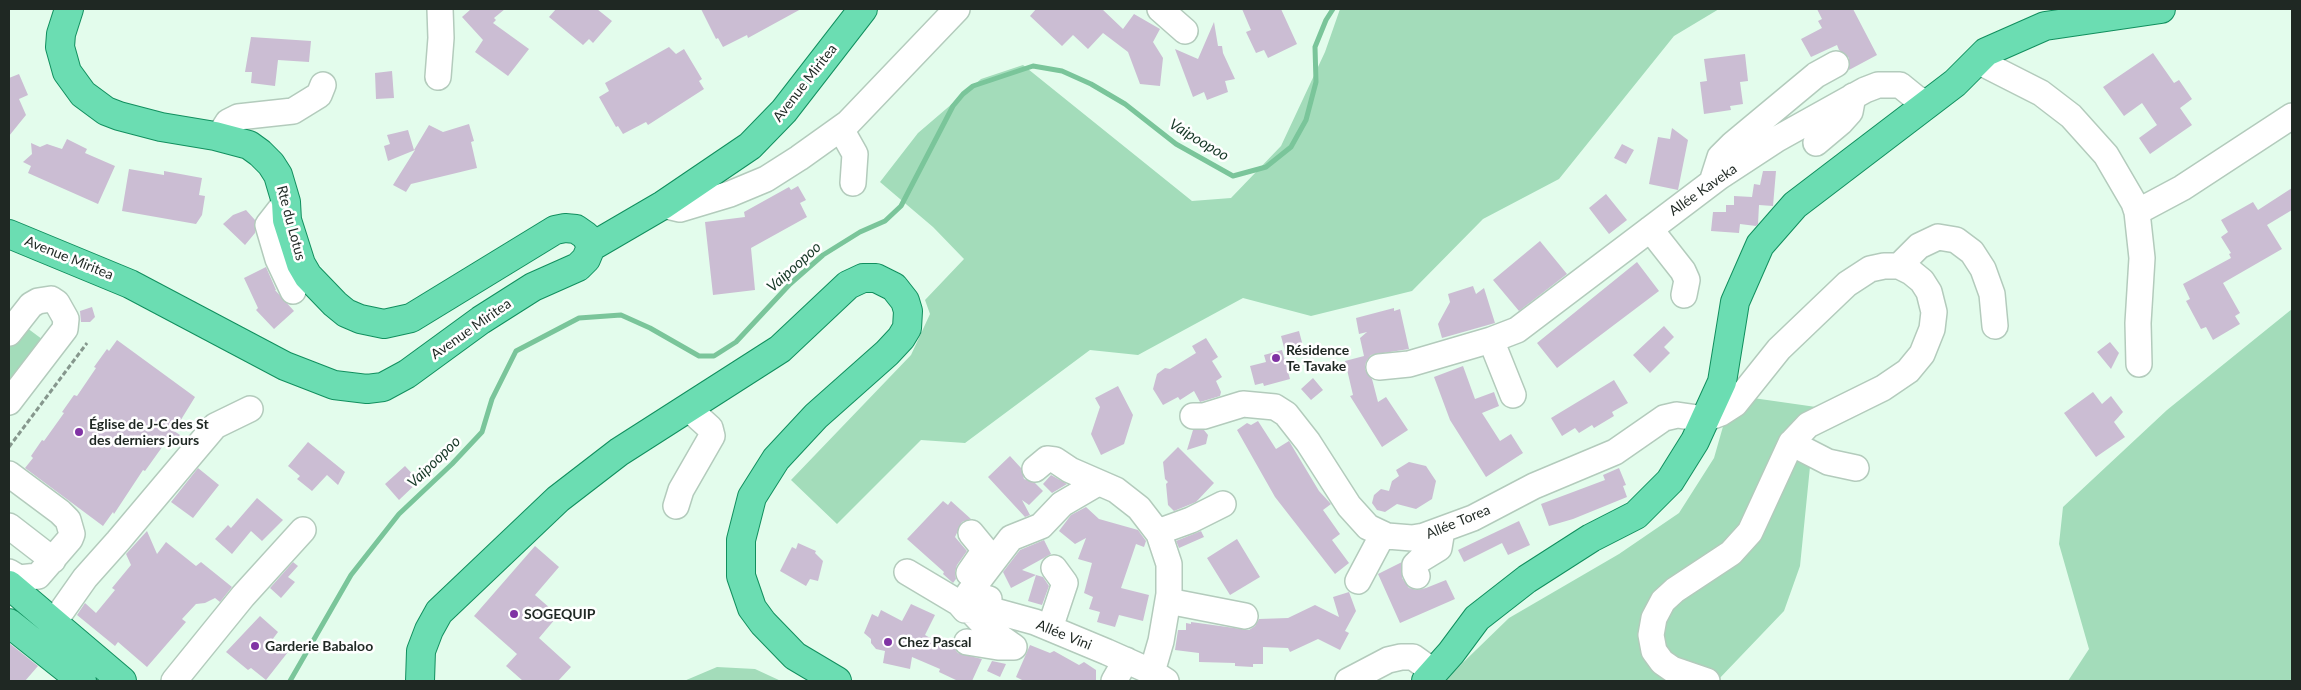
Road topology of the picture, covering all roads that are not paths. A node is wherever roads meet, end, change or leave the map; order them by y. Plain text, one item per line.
1 (69, 9) edge
2 (440, 9) edge
3 (863, 9) edge
4 (957, 9) edge
5 (1160, 9) edge
6 (2161, 9) edge
7 (1185, 32) dead end
8 (1978, 61) junction
9 (1836, 64) dead end
10 (438, 77) dead end
11 (324, 85) dead end
12 (1853, 96) junction
13 (1928, 104) junction
14 (2292, 116) edge
15 (841, 129) junction
16 (222, 138) junction
17 (1816, 143) dead end
18 (1712, 182) junction
19 (853, 183) dead end
20 (286, 202) junction
21 (663, 205) junction
22 (2137, 212) junction
23 (1650, 228) junction
24 (9, 234) edge
25 (591, 247) junction
26 (1900, 266) junction
27 (293, 292) dead end
28 (1684, 295) dead end
29 (1995, 326) dead end
30 (9, 333) edge
31 (1491, 340) junction
32 (2138, 364) dead end
33 (1379, 367) dead end
34 (1513, 395) dead end
35 (9, 402) edge
36 (688, 408) junction
37 (250, 409) dead end
38 (1193, 416) dead end
39 (1705, 419) junction
40 (1791, 443) junction
41 (1856, 468) dead end
42 (1035, 469) dead end
43 (9, 474) edge
44 (1098, 483) junction
45 (1223, 504) dead end
46 (676, 506) dead end
47 (9, 526) edge
48 (303, 530) dead end
49 (1442, 530) junction
50 (1158, 532) junction
51 (971, 533) dead end
52 (1384, 534) junction
53 (60, 552) junction
54 (1054, 568) dead end
55 (9, 572) edge
56 (906, 572) dead end
57 (1418, 576) dead end
58 (1358, 581) dead end
59 (9, 585) edge
60 (1168, 601) junction
61 (972, 604) junction
62 (251, 608) dead end
63 (1244, 616) dead end
64 (54, 622) junction
65 (9, 623) edge
66 (1050, 628) junction
67 (967, 642) dead end
68 (1120, 671) edge
69 (1159, 677) edge
70 (1430, 677) edge
71 (82, 681) edge
72 (122, 681) edge
73 (174, 681) edge
74 (188, 681) edge
75 (420, 681) edge
76 (837, 681) edge
77 (1348, 681) edge
78 (1707, 681) edge

1 - 16 main road, Rte du Lotus
2 - 10 street
3 - 21 main road, Avenue Miritea
4 - 15 street
5 - 7 street
6 - 8 main road
8 - 13 main road
8 - 22 street
9 - 18 street
11 - 16 street
12 - 13 street, Allée Kaveka
12 - 17 street
12 - 18 street, Allée Kaveka
13 - 39 main road
14 - 22 street
15 - 19 street
15 - 21 street
16 - 20 main road, Rte du Lotus
18 - 23 street, Allée Kaveka
20 - 25 main road, Rte du Lotus
20 - 27 street
21 - 25 main road, Avenue Miritea
22 - 32 street
23 - 28 street
23 - 31 street, Allée Kaveka
24 - 25 main road, Avenue Miritea
26 - 29 street
26 - 39 street
26 - 40 street
30 - 35 street
31 - 33 street, Allée Kaveka
31 - 34 street
36 - 46 street
36 - 75 main road
36 - 76 main road
37 - 64 street
38 - 52 street, Allée Torea
39 - 49 street, Allée Torea
39 - 70 main road
40 - 41 street
40 - 78 street
42 - 44 street
43 - 53 street
44 - 50 street
44 - 61 street
45 - 50 street
47 - 53 street
48 - 73 street
49 - 52 street, Allée Torea
49 - 57 street
50 - 60 street
51 - 61 street
52 - 58 street
53 - 55 street
54 - 66 street
56 - 61 street
59 - 64 main road
60 - 63 street
60 - 69 street
61 - 66 street, Allée Vini
61 - 67 street
62 - 74 street
64 - 72 main road
65 - 71 main road
66 - 68 street, Allée Vini
68 - 69 street, Allée Vini
70 - 77 street

